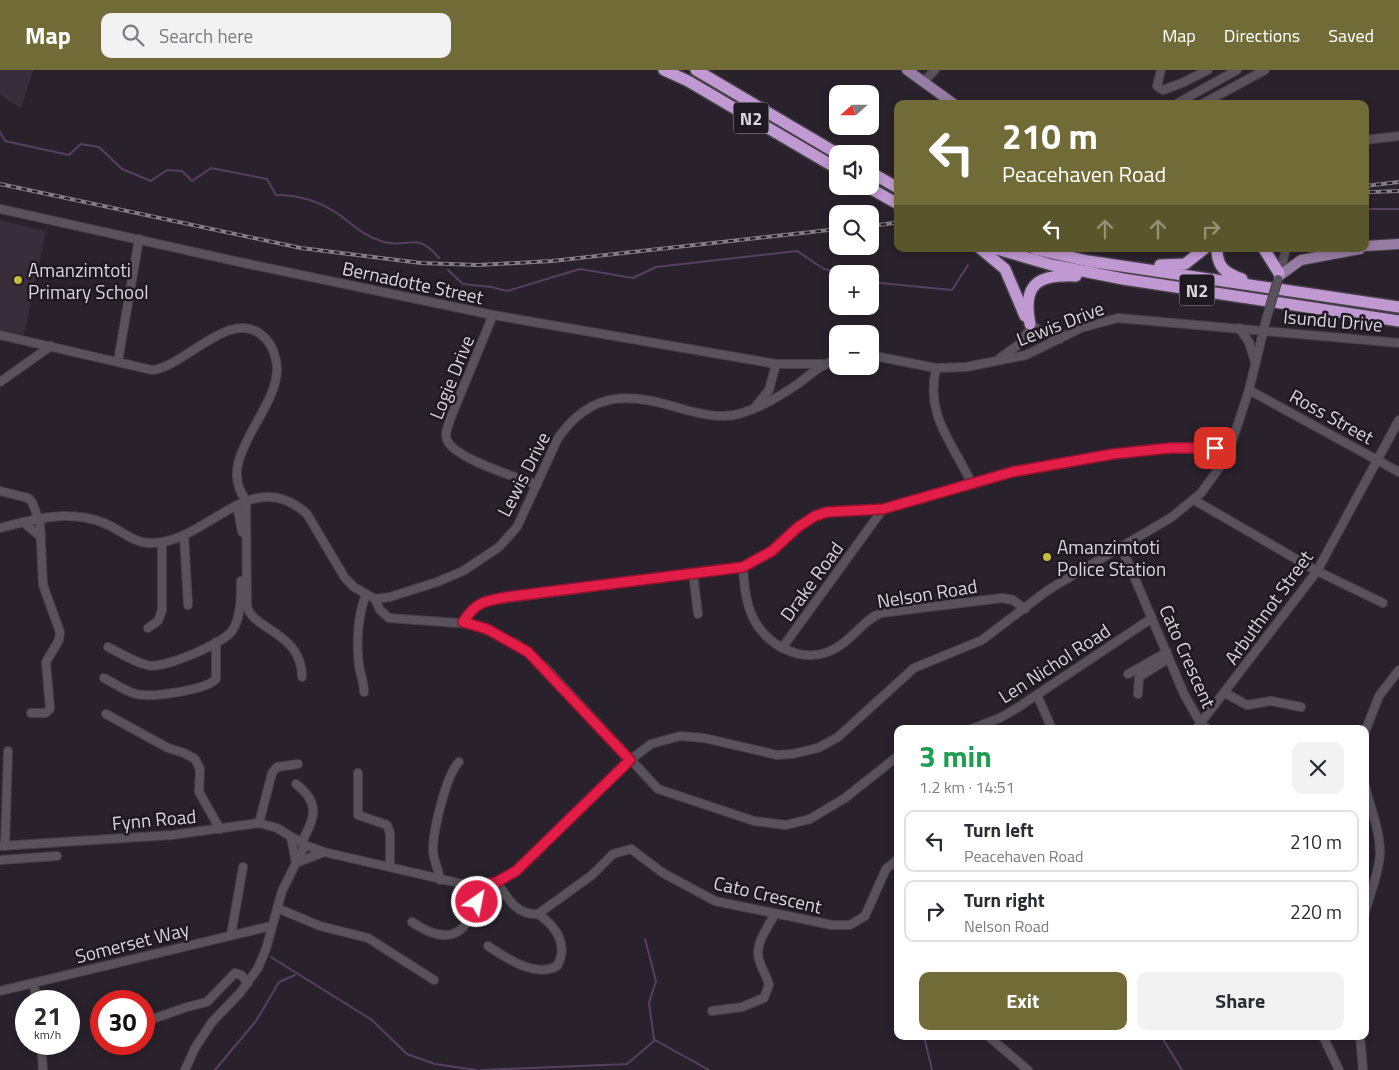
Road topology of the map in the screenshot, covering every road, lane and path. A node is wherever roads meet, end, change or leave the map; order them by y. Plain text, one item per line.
1 (664, 70) edge
2 (696, 70) edge
3 (907, 70) edge
4 (935, 70) edge
5 (1161, 70) edge
6 (1208, 70) edge
7 (1237, 70) edge
8 (1265, 70) edge
9 (923, 82) junction
10 (948, 100) edge
11 (1183, 100) edge
12 (1209, 100) edge
13 (1399, 136) edge
14 (1369, 140) edge
15 (829, 149) edge
16 (829, 164) edge
17 (879, 177) edge
18 (894, 186) edge
19 (879, 193) edge
20 (894, 202) edge
21 (0, 209) edge
22 (139, 239) junction
23 (1399, 244) edge
24 (1369, 247) edge
25 (985, 252) edge
26 (1007, 252) edge
27 (1046, 252) edge
28 (1201, 252) edge
29 (1218, 252) edge
30 (1266, 252) edge
31 (1285, 252) edge
32 (1344, 252) edge
33 (1058, 255) junction
34 (1279, 276) junction
35 (1123, 279) junction
36 (1261, 286) junction
37 (1399, 307) edge
38 (493, 316) junction
39 (1399, 321) edge
40 (1031, 325) junction
41 (1239, 328) junction
42 (1264, 330) junction
43 (0, 335) edge
44 (1060, 339) junction
45 (1399, 343) edge
46 (51, 346) junction
47 (879, 357) edge
48 (118, 362) junction
49 (829, 362) edge
50 (776, 364) junction
51 (822, 364) junction
52 (984, 364) junction
53 (1255, 364) junction
54 (936, 368) junction
55 (0, 382) edge
56 (1249, 390) junction
57 (755, 407) junction
58 (1399, 420) edge
59 (1230, 448) junction
60 (1376, 459) junction
61 (1399, 472) edge
62 (971, 482) junction
63 (537, 486) junction
64 (0, 490) edge
65 (246, 500) junction
66 (1194, 500) junction
67 (237, 505) junction
68 (883, 509) junction
69 (38, 518) junction
70 (23, 522) junction
71 (0, 528) edge
72 (184, 535) junction
73 (41, 537) junction
74 (162, 543) junction
75 (1121, 546) junction
76 (743, 567) junction
77 (1317, 571) junction
78 (693, 573) junction
79 (366, 594) junction
80 (375, 598) junction
81 (1383, 603) dead end
82 (188, 605) dead end
83 (1025, 609) junction
84 (698, 614) dead end
85 (1152, 618) junction
86 (463, 622) junction
87 (148, 628) dead end
88 (216, 642) junction
89 (108, 647) dead end
90 (782, 648) junction
91 (1168, 655) junction
92 (1399, 670) edge
93 (1128, 674) dead end
94 (302, 677) dead end
95 (104, 678) dead end
96 (364, 692) dead end
97 (1037, 694) junction
98 (1138, 694) dead end
99 (1225, 694) junction
100 (1300, 707) dead end
101 (31, 714) dead end
102 (106, 714) dead end
103 (982, 725) edge
104 (1050, 725) edge
105 (1199, 725) edge
106 (1200, 725) edge
107 (1368, 725) edge
108 (8, 751) dead end
109 (894, 759) edge
110 (630, 760) junction
111 (459, 762) dead end
112 (298, 764) dead end
113 (358, 773) dead end
114 (296, 784) dead end
115 (1369, 800) edge
116 (259, 823) junction
117 (220, 829) junction
118 (291, 837) junction
119 (303, 844) junction
120 (2, 846) edge
121 (324, 852) junction
122 (57, 856) dead end
123 (0, 860) edge
124 (894, 862) edge
125 (296, 863) junction
126 (243, 867) dead end
127 (390, 867) junction
128 (440, 880) junction
129 (497, 882) junction
130 (482, 885) junction
131 (1369, 900) edge
132 (278, 908) junction
133 (538, 914) junction
134 (775, 914) junction
135 (412, 922) dead end
136 (271, 926) junction
137 (231, 935) junction
138 (488, 946) dead end
139 (434, 980) dead end
140 (34, 983) junction
141 (248, 983) junction
142 (35, 990) edge
143 (0, 991) edge
144 (712, 1011) dead end
145 (155, 1018) edge
146 (993, 1040) edge
147 (1325, 1040) edge
148 (1360, 1040) edge
149 (42, 1055) edge
150 (43, 1070) edge
151 (185, 1070) edge
152 (1028, 1070) edge
153 (1339, 1070) edge
154 (1363, 1070) edge

1 - 16 highway, N2
2 - 15 highway, N2
3 - 9 main road
4 - 9 street
5 - 6 street
7 - 11 street
8 - 12 street
9 - 10 main road
13 - 14 street
17 - 18 highway
19 - 20 highway
21 - 22 street, Bernadotte Street
22 - 38 street, Bernadotte Street
22 - 48 street
23 - 24 main road
25 - 40 highway
26 - 35 highway, N2
27 - 33 highway, N2
28 - 33 highway
29 - 36 highway
30 - 34 highway
31 - 34 street
32 - 34 main road
33 - 36 highway, N2
34 - 42 street, bridge
35 - 39 highway, N2
35 - 40 highway
36 - 37 highway, N2
38 - 50 street, Bernadotte Street
38 - 63 street, Logie Drive
40 - 44 street
40 - 52 street
41 - 42 street, Lewis Drive
41 - 44 street, Lewis Drive
41 - 53 street
42 - 45 street, Isundu Drive
42 - 53 street
43 - 46 street
44 - 52 street, Lewis Drive
46 - 48 street
46 - 55 street
47 - 54 street, Lewis Drive
48 - 65 street
49 - 51 street, Lewis Drive
50 - 51 street, Bernadotte Street
50 - 57 street
51 - 57 street, Lewis Drive
52 - 54 street, Lewis Drive
53 - 56 street
54 - 62 street
56 - 59 street
56 - 60 street, Ross Street
57 - 63 street, Lewis Drive
58 - 60 street, Arbuthnot Street
59 - 62 street
59 - 66 street
60 - 61 street, Ross Street
60 - 77 street, Arbuthnot Street
62 - 68 street
63 - 80 street, Lewis Drive
64 - 69 street
65 - 67 street
65 - 79 street
65 - 94 street
66 - 75 street
66 - 77 street
67 - 72 street
67 - 88 street
68 - 76 street
68 - 90 street, Drake Road
69 - 70 street
69 - 73 street
69 - 74 street
70 - 71 street
70 - 73 street
72 - 74 street
72 - 82 street
73 - 101 street
74 - 87 street
75 - 83 street
75 - 85 street, Cato Crescent
76 - 78 street
76 - 90 street, Nelson Road
77 - 81 street
77 - 99 street, Arbuthnot Street
78 - 84 street
78 - 86 street
79 - 80 street
79 - 96 street
80 - 86 street
83 - 90 street, Nelson Road
83 - 110 street
85 - 91 street, Cato Crescent
85 - 97 street, Len Nichol Road
86 - 110 street
88 - 89 street
88 - 95 street
91 - 93 street
91 - 98 street
91 - 105 street, Cato Crescent
92 - 107 street
97 - 103 street, Len Nichol Road
97 - 104 street
99 - 100 street
99 - 106 street, Arbuthnot Street
102 - 117 street
108 - 120 street
109 - 110 street
110 - 129 street
111 - 128 street
112 - 116 street
113 - 127 street
114 - 119 street
115 - 131 street
116 - 117 street, Fynn Road
116 - 118 street, Fynn Road
117 - 120 street, Fynn Road
118 - 119 street, Fynn Road
118 - 125 street
119 - 121 street, Fynn Road
119 - 125 street
121 - 125 street
121 - 127 street, Fynn Road
122 - 123 street
124 - 134 street, Cato Crescent
125 - 132 street
126 - 137 street
127 - 128 street, Fynn Road
128 - 130 street, Fynn Road
129 - 130 street, Fynn Road
129 - 133 street
130 - 135 street
132 - 136 street
132 - 139 street
133 - 134 street, Cato Crescent
133 - 138 street
134 - 144 street
136 - 137 street, Somerset Way
136 - 141 street
137 - 140 street, Somerset Way
140 - 142 street
140 - 143 street, Somerset Way
141 - 145 street
141 - 151 street
146 - 152 street
147 - 153 street
148 - 154 street
149 - 150 street

